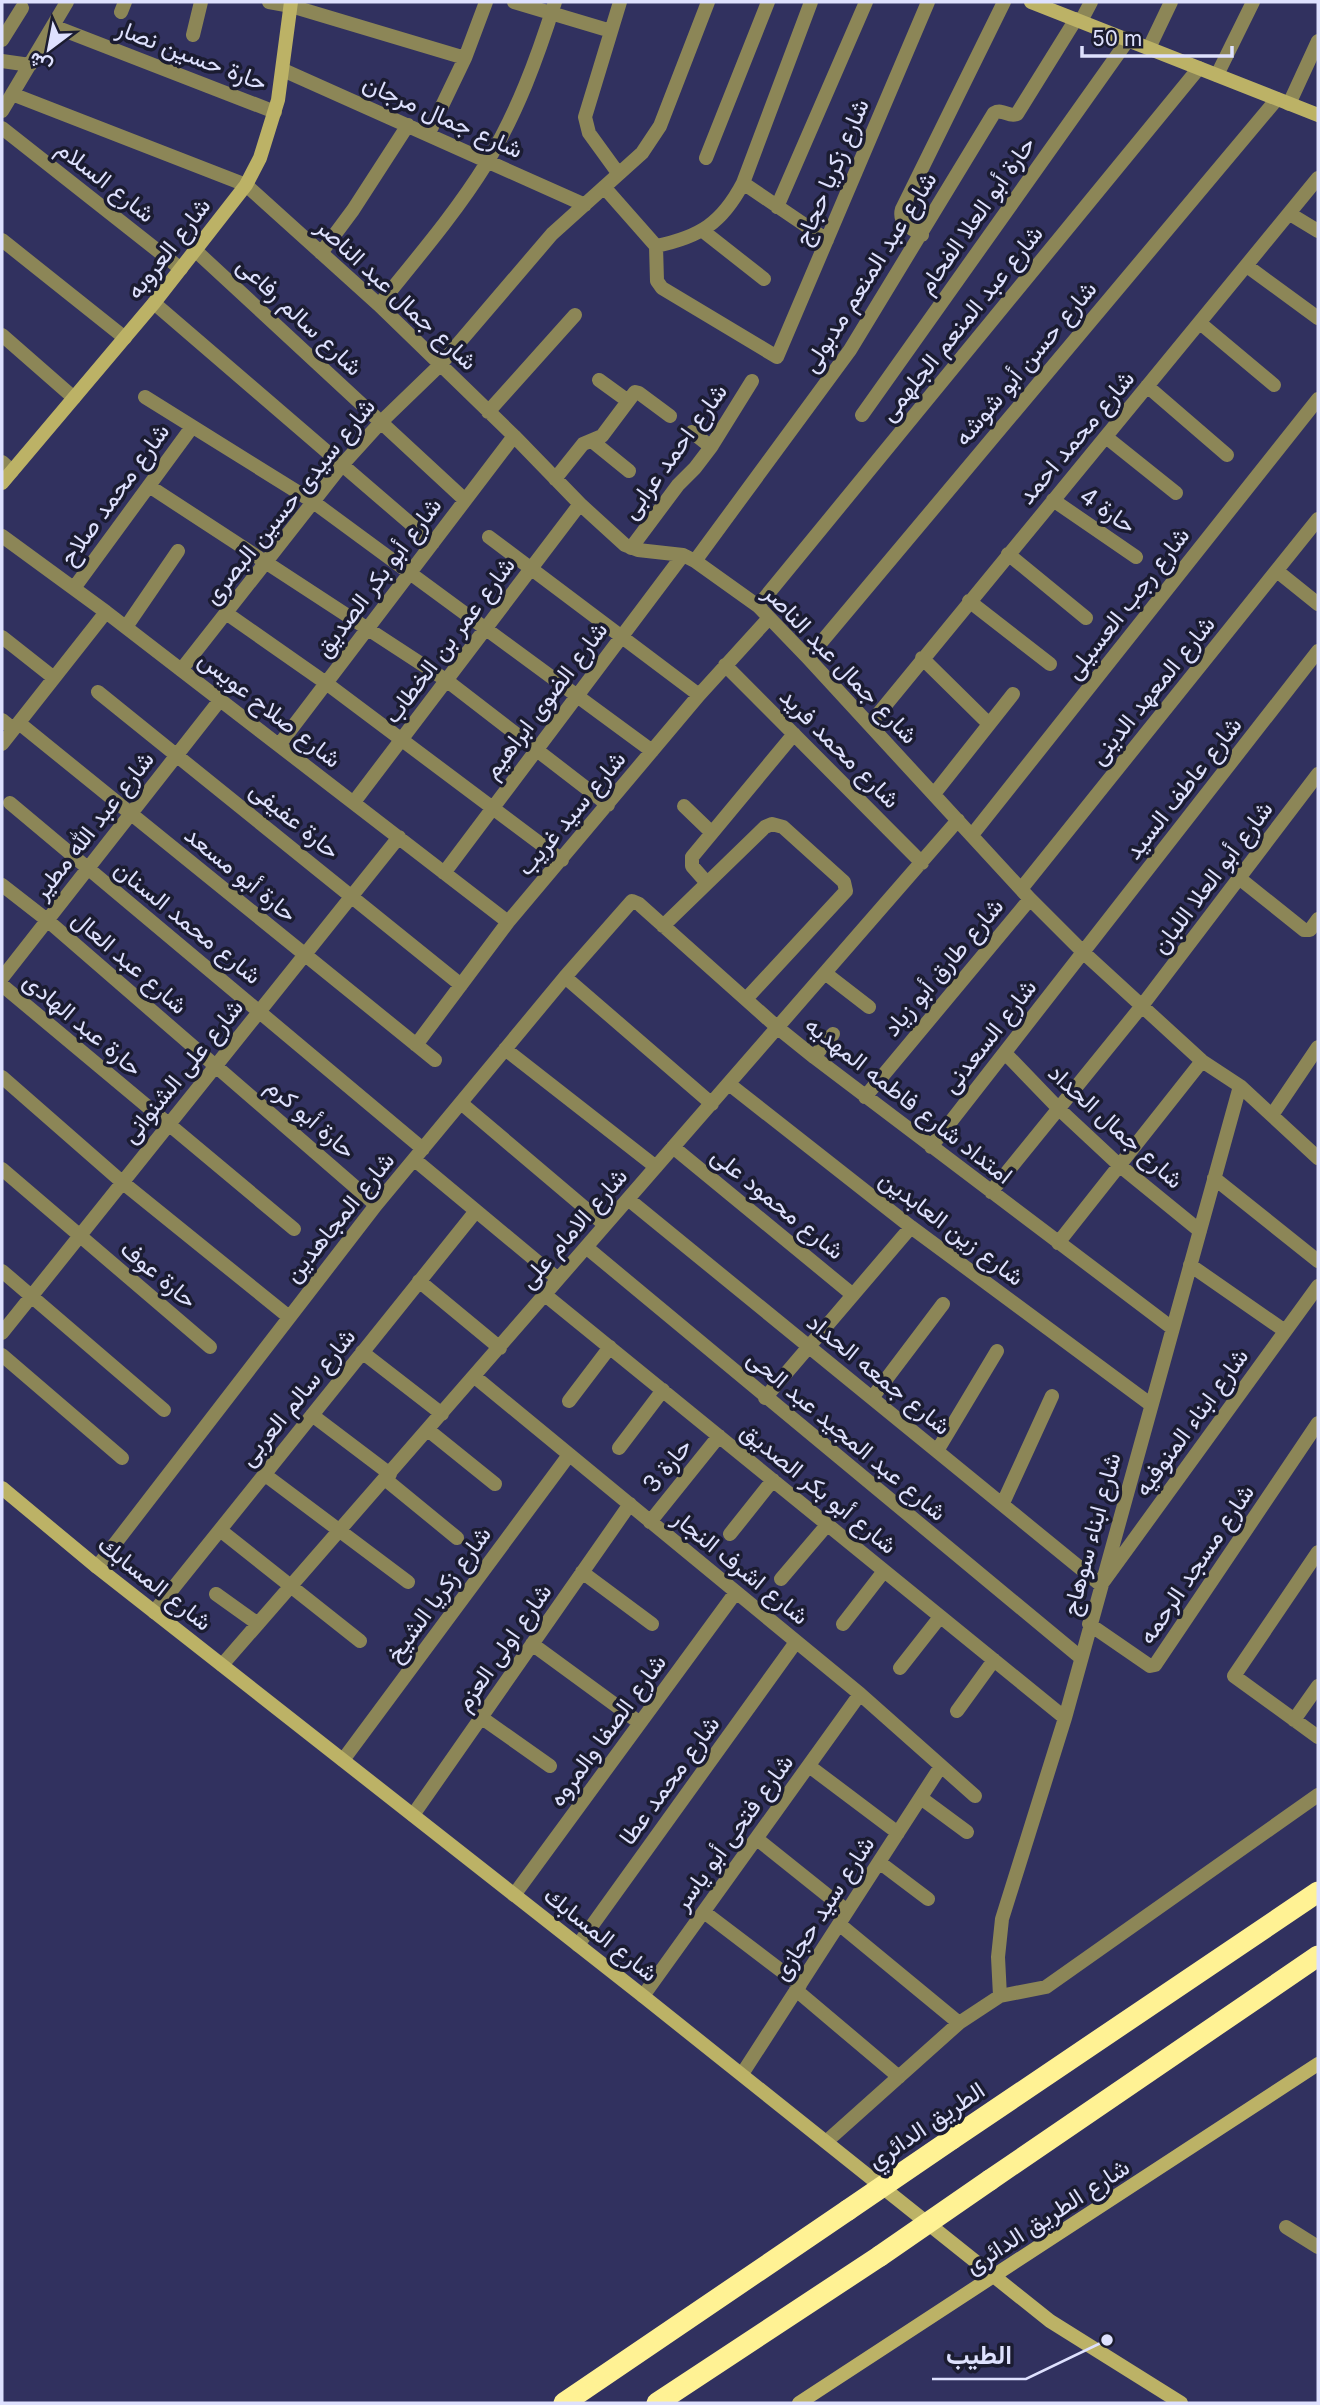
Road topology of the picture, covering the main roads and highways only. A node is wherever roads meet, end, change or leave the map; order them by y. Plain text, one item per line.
1 (1318, 1892) edge
2 (1318, 1956) edge
3 (564, 2403) edge
4 (657, 2403) edge

1 - 3 highway, الطريق الدائري, bridge
2 - 4 highway, bridge

